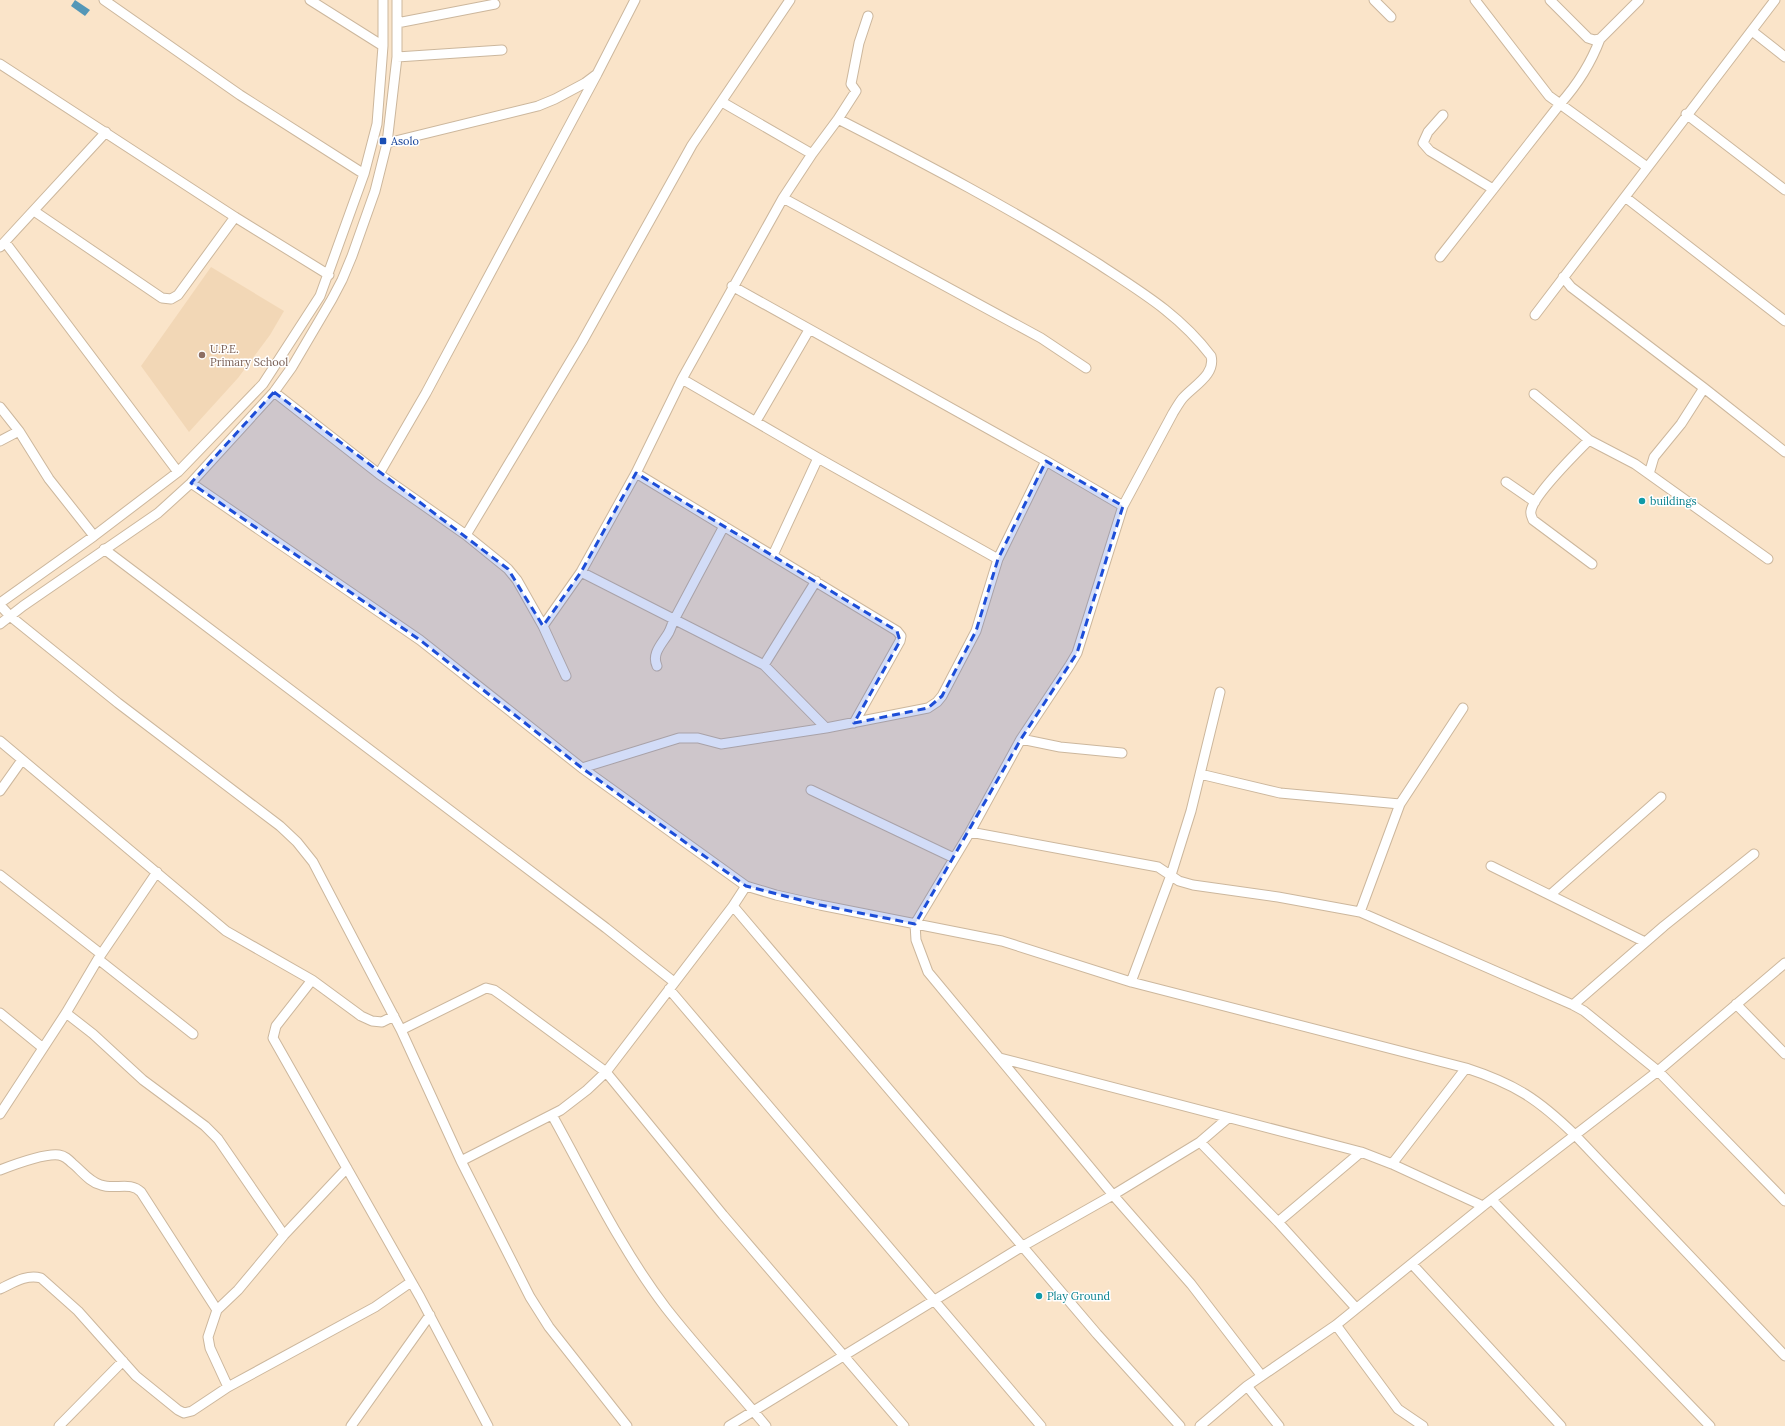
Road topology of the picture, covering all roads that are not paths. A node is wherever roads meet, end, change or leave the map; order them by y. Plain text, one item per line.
1 (104, 0) edge
2 (310, 0) edge
3 (383, 0) edge
4 (397, 0) edge
5 (635, 0) edge
6 (790, 0) edge
7 (1374, 0) edge
8 (1475, 0) edge
9 (1550, 0) edge
10 (1639, 0) edge
11 (1775, 0) edge
12 (495, 4) dead end
13 (868, 16) dead end
14 (1391, 18) dead end
15 (397, 22) junction
16 (1752, 31) junction
17 (1600, 39) junction
18 (383, 46) junction
19 (502, 50) dead end
20 (397, 56) junction
21 (1785, 57) edge
22 (1, 67) edge
23 (597, 74) junction
24 (722, 102) junction
25 (1560, 104) junction
26 (1686, 114) junction
27 (1443, 115) dead end
28 (838, 119) junction
29 (106, 132) junction
30 (387, 144) junction
31 (812, 154) junction
32 (1647, 167) junction
33 (364, 174) junction
34 (1493, 189) junction
35 (1785, 190) edge
36 (1625, 197) junction
37 (783, 198) junction
38 (34, 211) junction
39 (235, 217) junction
40 (2, 244) edge
41 (1440, 257) dead end
42 (329, 275) junction
43 (1563, 277) junction
44 (732, 286) junction
45 (1535, 315) dead end
46 (1785, 321) edge
47 (809, 330) junction
48 (1086, 368) dead end
49 (682, 378) junction
50 (1704, 388) junction
51 (274, 392) junction
52 (1534, 394) dead end
53 (0, 407) edge
54 (756, 421) junction
55 (19, 431) junction
56 (1589, 440) junction
57 (0, 441) edge
58 (1785, 452) edge
59 (1654, 457) junction
60 (818, 458) junction
61 (1046, 461) junction
62 (1635, 464) junction
63 (178, 472) junction
64 (636, 473) junction
65 (379, 474) junction
66 (1649, 474) junction
67 (1506, 482) dead end
68 (191, 483) junction
69 (1534, 502) junction
70 (1123, 506) junction
71 (724, 526) junction
72 (466, 535) junction
73 (94, 536) junction
74 (104, 549) junction
75 (773, 555) junction
76 (998, 559) junction
77 (1768, 559) dead end
78 (1592, 564) dead end
79 (581, 572) junction
80 (816, 581) junction
81 (0, 604) edge
82 (10, 616) junction
83 (674, 620) junction
84 (0, 624) edge
85 (543, 626) junction
86 (764, 665) junction
87 (657, 666) dead end
88 (566, 676) dead end
89 (1220, 692) dead end
90 (1463, 708) dead end
91 (854, 723) junction
92 (826, 728) junction
93 (1021, 740) junction
94 (0, 741) edge
95 (1122, 753) dead end
96 (22, 760) junction
97 (582, 768) junction
98 (1200, 774) junction
99 (811, 790) dead end
100 (0, 791) edge
101 (1661, 797) dead end
102 (1400, 804) junction
103 (970, 832) junction
104 (1754, 854) dead end
105 (954, 858) junction
106 (1491, 866) dead end
107 (157, 872) junction
108 (0, 875) edge
109 (1171, 875) junction
110 (746, 886) junction
111 (1550, 895) junction
112 (733, 906) junction
113 (1360, 912) junction
114 (914, 924) junction
115 (1645, 942) junction
116 (99, 956) junction
117 (1785, 963) edge
118 (312, 980) junction
119 (1131, 982) junction
120 (671, 986) junction
121 (1736, 1004) junction
122 (1573, 1005) junction
123 (0, 1013) edge
124 (66, 1013) junction
125 (394, 1016) junction
126 (402, 1030) junction
127 (193, 1034) dead end
128 (43, 1048) junction
129 (1785, 1054) edge
130 (1000, 1058) junction
131 (1466, 1068) junction
132 (1658, 1071) junction
133 (606, 1072) junction
134 (0, 1114) edge
135 (552, 1115) junction
136 (1228, 1118) junction
137 (1575, 1135) junction
138 (1200, 1142) junction
139 (1361, 1152) junction
140 (461, 1161) junction
141 (1392, 1164) junction
142 (347, 1168) junction
143 (0, 1170) edge
144 (1113, 1195) junction
145 (1492, 1200) junction
146 (1785, 1201) edge
147 (1483, 1206) junction
148 (1278, 1222) junction
149 (284, 1236) junction
150 (1022, 1246) junction
151 (1412, 1264) junction
152 (411, 1282) junction
153 (0, 1289) edge
154 (934, 1300) junction
155 (1356, 1308) junction
156 (217, 1310) junction
157 (430, 1315) junction
158 (1336, 1325) junction
159 (843, 1355) junction
160 (1785, 1356) edge
161 (123, 1361) junction
162 (1261, 1376) junction
163 (1246, 1386) junction
164 (228, 1387) junction
165 (754, 1411) junction
166 (485, 1425) edge
167 (59, 1426) edge
168 (351, 1426) edge
169 (627, 1426) edge
170 (729, 1426) edge
171 (766, 1426) edge
172 (904, 1426) edge
173 (1041, 1426) edge
174 (1180, 1426) edge
175 (1200, 1426) edge
176 (1279, 1426) edge
177 (1423, 1426) edge
178 (1561, 1426) edge
179 (1710, 1426) edge

1 - 33 street
2 - 18 street
3 - 18 street
4 - 15 street
5 - 23 street
6 - 24 street
7 - 14 street
8 - 25 street
9 - 17 street
10 - 17 street
11 - 16 street
12 - 15 street
13 - 28 street
15 - 20 street
16 - 21 street
16 - 26 street
17 - 25 street
18 - 33 street
19 - 20 street
20 - 30 street
22 - 29 street
23 - 30 street
23 - 65 street
24 - 31 street
24 - 72 street
25 - 32 street
25 - 34 street
26 - 32 street
26 - 35 street
27 - 34 street
28 - 31 street
28 - 70 street
29 - 38 street
29 - 39 street
30 - 51 street
31 - 37 street
32 - 36 street
33 - 42 street
34 - 41 street
36 - 43 street
36 - 46 street
37 - 44 street
37 - 48 street
38 - 39 street
38 - 40 street
39 - 42 street
40 - 63 street
42 - 63 street
43 - 45 street
43 - 50 street
44 - 47 street
44 - 49 street
47 - 54 street
47 - 61 street
49 - 54 street
49 - 64 street
50 - 58 street
50 - 59 street
51 - 65 street
51 - 68 street
52 - 56 street
53 - 55 street
54 - 60 street
55 - 57 street
55 - 73 street
56 - 62 street
56 - 69 street
59 - 62 street
59 - 66 street
60 - 75 street
60 - 76 street
61 - 70 street
61 - 76 street
62 - 66 street
63 - 73 street
64 - 71 street
64 - 79 street
65 - 72 street
66 - 77 street
67 - 69 street
68 - 74 street
68 - 97 street
69 - 78 street
70 - 93 street
71 - 75 street
71 - 83 street
72 - 85 street
73 - 81 street
74 - 82 street
74 - 120 street
75 - 80 street
76 - 91 street
79 - 83 street
79 - 85 street
80 - 86 street
80 - 91 street
81 - 82 street
82 - 84 street
82 - 125 street
83 - 86 street
83 - 87 street
85 - 88 street
86 - 92 street
89 - 98 street
90 - 102 street
91 - 92 street
92 - 97 street
93 - 95 street
93 - 103 street
94 - 96 street
96 - 100 street
96 - 107 street
97 - 110 street
98 - 102 street
98 - 109 street
99 - 105 street
101 - 111 street
102 - 113 street
103 - 105 street
103 - 109 street
104 - 115 street
105 - 114 street
106 - 111 street
107 - 116 street
107 - 118 street
108 - 116 street
109 - 113 street
109 - 119 street
110 - 112 street
110 - 114 street
111 - 115 street
112 - 120 street
112 - 150 street
113 - 122 street
114 - 119 street
114 - 130 street
115 - 122 street
116 - 124 street
116 - 127 street
117 - 121 street
118 - 125 street
118 - 142 street
119 - 131 street
120 - 133 street
120 - 154 street
121 - 129 street
121 - 132 street
122 - 132 street
123 - 128 street
124 - 128 street
124 - 149 street
125 - 126 street
126 - 133 street
126 - 140 street
128 - 134 street
130 - 136 street
130 - 144 street
131 - 137 street
131 - 141 street
132 - 137 street
132 - 146 street
133 - 135 street
133 - 159 street
135 - 140 street
135 - 165 street
136 - 138 street
136 - 139 street
137 - 145 street
137 - 160 street
138 - 144 street
138 - 148 street
139 - 141 street
139 - 148 street
140 - 169 street
141 - 147 street
142 - 149 street
142 - 152 street
143 - 156 street
144 - 150 street
144 - 162 street
145 - 147 street
145 - 179 street
147 - 151 street
148 - 155 street
149 - 156 street
150 - 154 street
150 - 174 street
151 - 155 street
151 - 178 street
152 - 157 street
152 - 164 street
153 - 161 street
154 - 159 street
154 - 173 street
155 - 158 street
156 - 164 street
157 - 166 street
157 - 168 street
158 - 162 street
158 - 177 street
159 - 165 street
159 - 172 street
161 - 164 street
161 - 167 street
162 - 163 street
163 - 175 street
163 - 176 street
165 - 170 street
165 - 171 street

